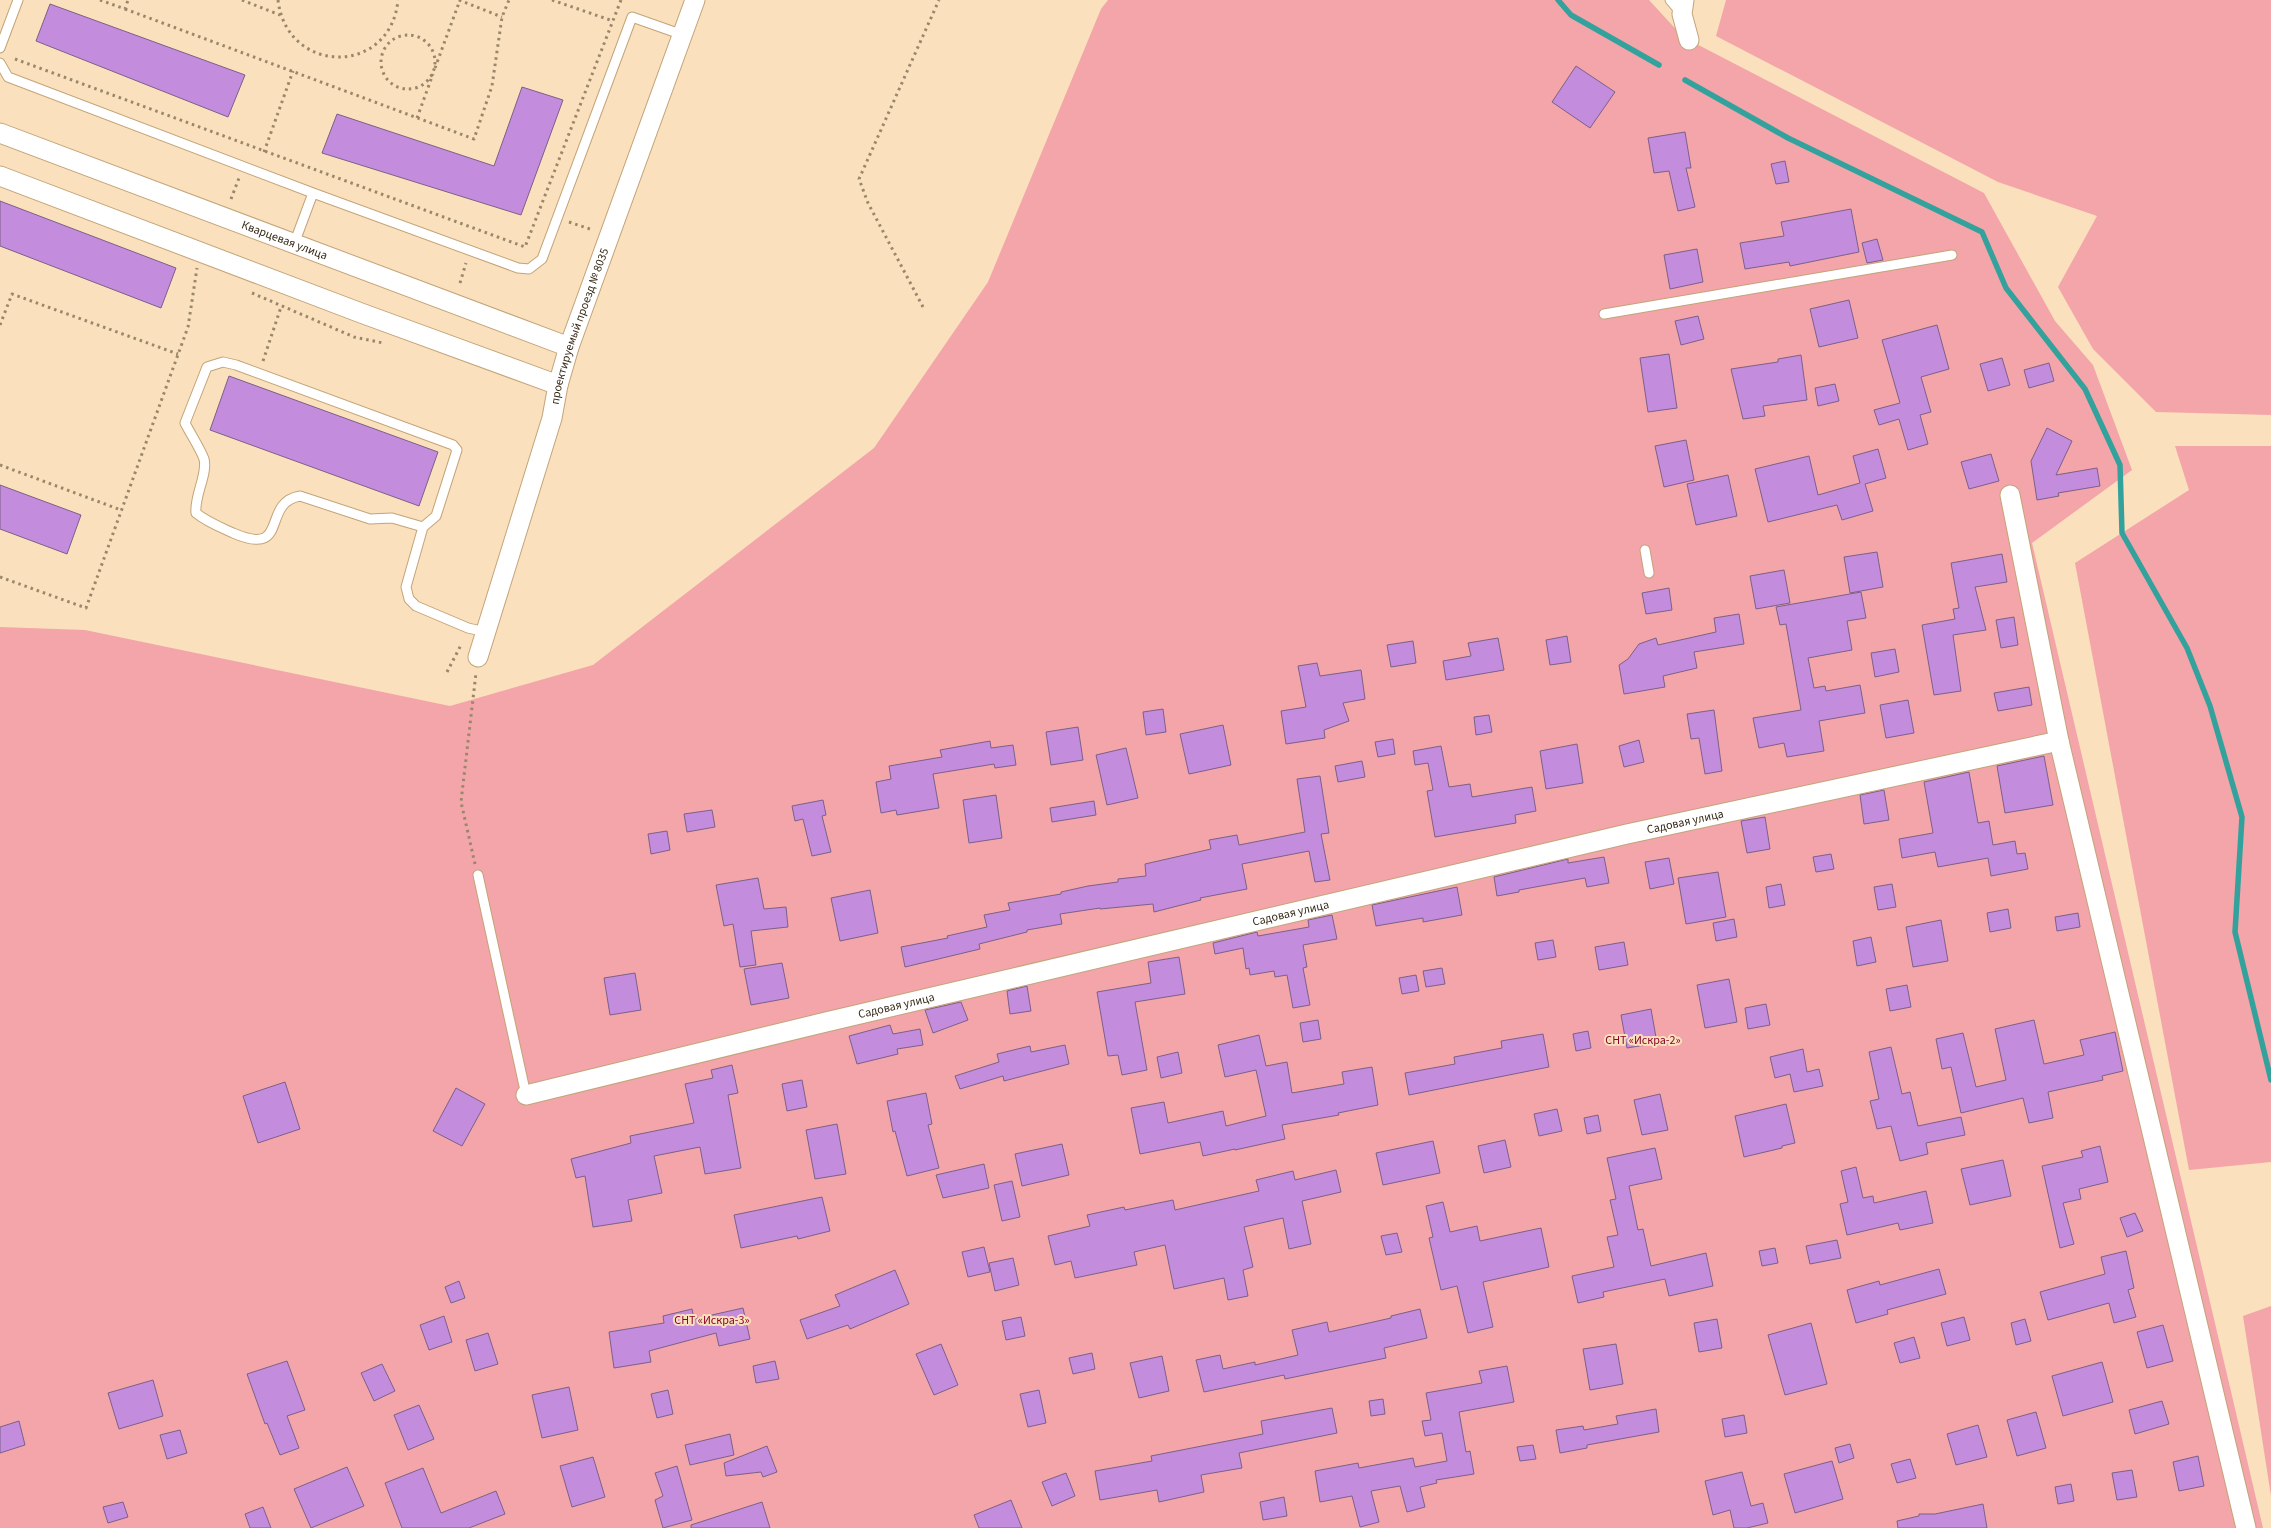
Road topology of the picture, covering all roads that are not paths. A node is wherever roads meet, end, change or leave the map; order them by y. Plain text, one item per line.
1 (18, 0) edge
2 (695, 0) edge
3 (1670, 0) edge
4 (1683, 7) edge
5 (683, 35) junction
6 (1689, 40) dead end
7 (0, 48) edge
8 (0, 63) edge
9 (0, 133) edge
10 (0, 176) edge
11 (313, 193) junction
12 (294, 244) junction
13 (1952, 255) dead end
14 (1604, 314) dead end
15 (569, 347) junction
16 (558, 384) junction
17 (2010, 495) dead end
18 (423, 527) junction
19 (1645, 550) dead end
20 (1649, 573) dead end
21 (477, 630) junction
22 (478, 657) road end
23 (2058, 741) junction
24 (478, 875) road end
25 (526, 1094) joint
26 (2246, 1528) edge

1 - 7 lane
2 - 5 street, проектируемый проезд № 8035
3 - 4 lane
4 - 6 street
5 - 11 lane
5 - 15 street, проектируемый проезд № 8035
8 - 11 lane
9 - 12 street, Кварцевая улица
10 - 16 street
11 - 12 lane
12 - 15 street, Кварцевая улица
13 - 14 lane
15 - 16 street, проектируемый проезд № 8035
16 - 21 street, проектируемый проезд № 8035
17 - 23 street
18 - 18 lane
18 - 21 lane
19 - 20 lane
21 - 22 street, проектируемый проезд № 8035
23 - 25 street, Садовая улица
23 - 26 street
24 - 25 lane

